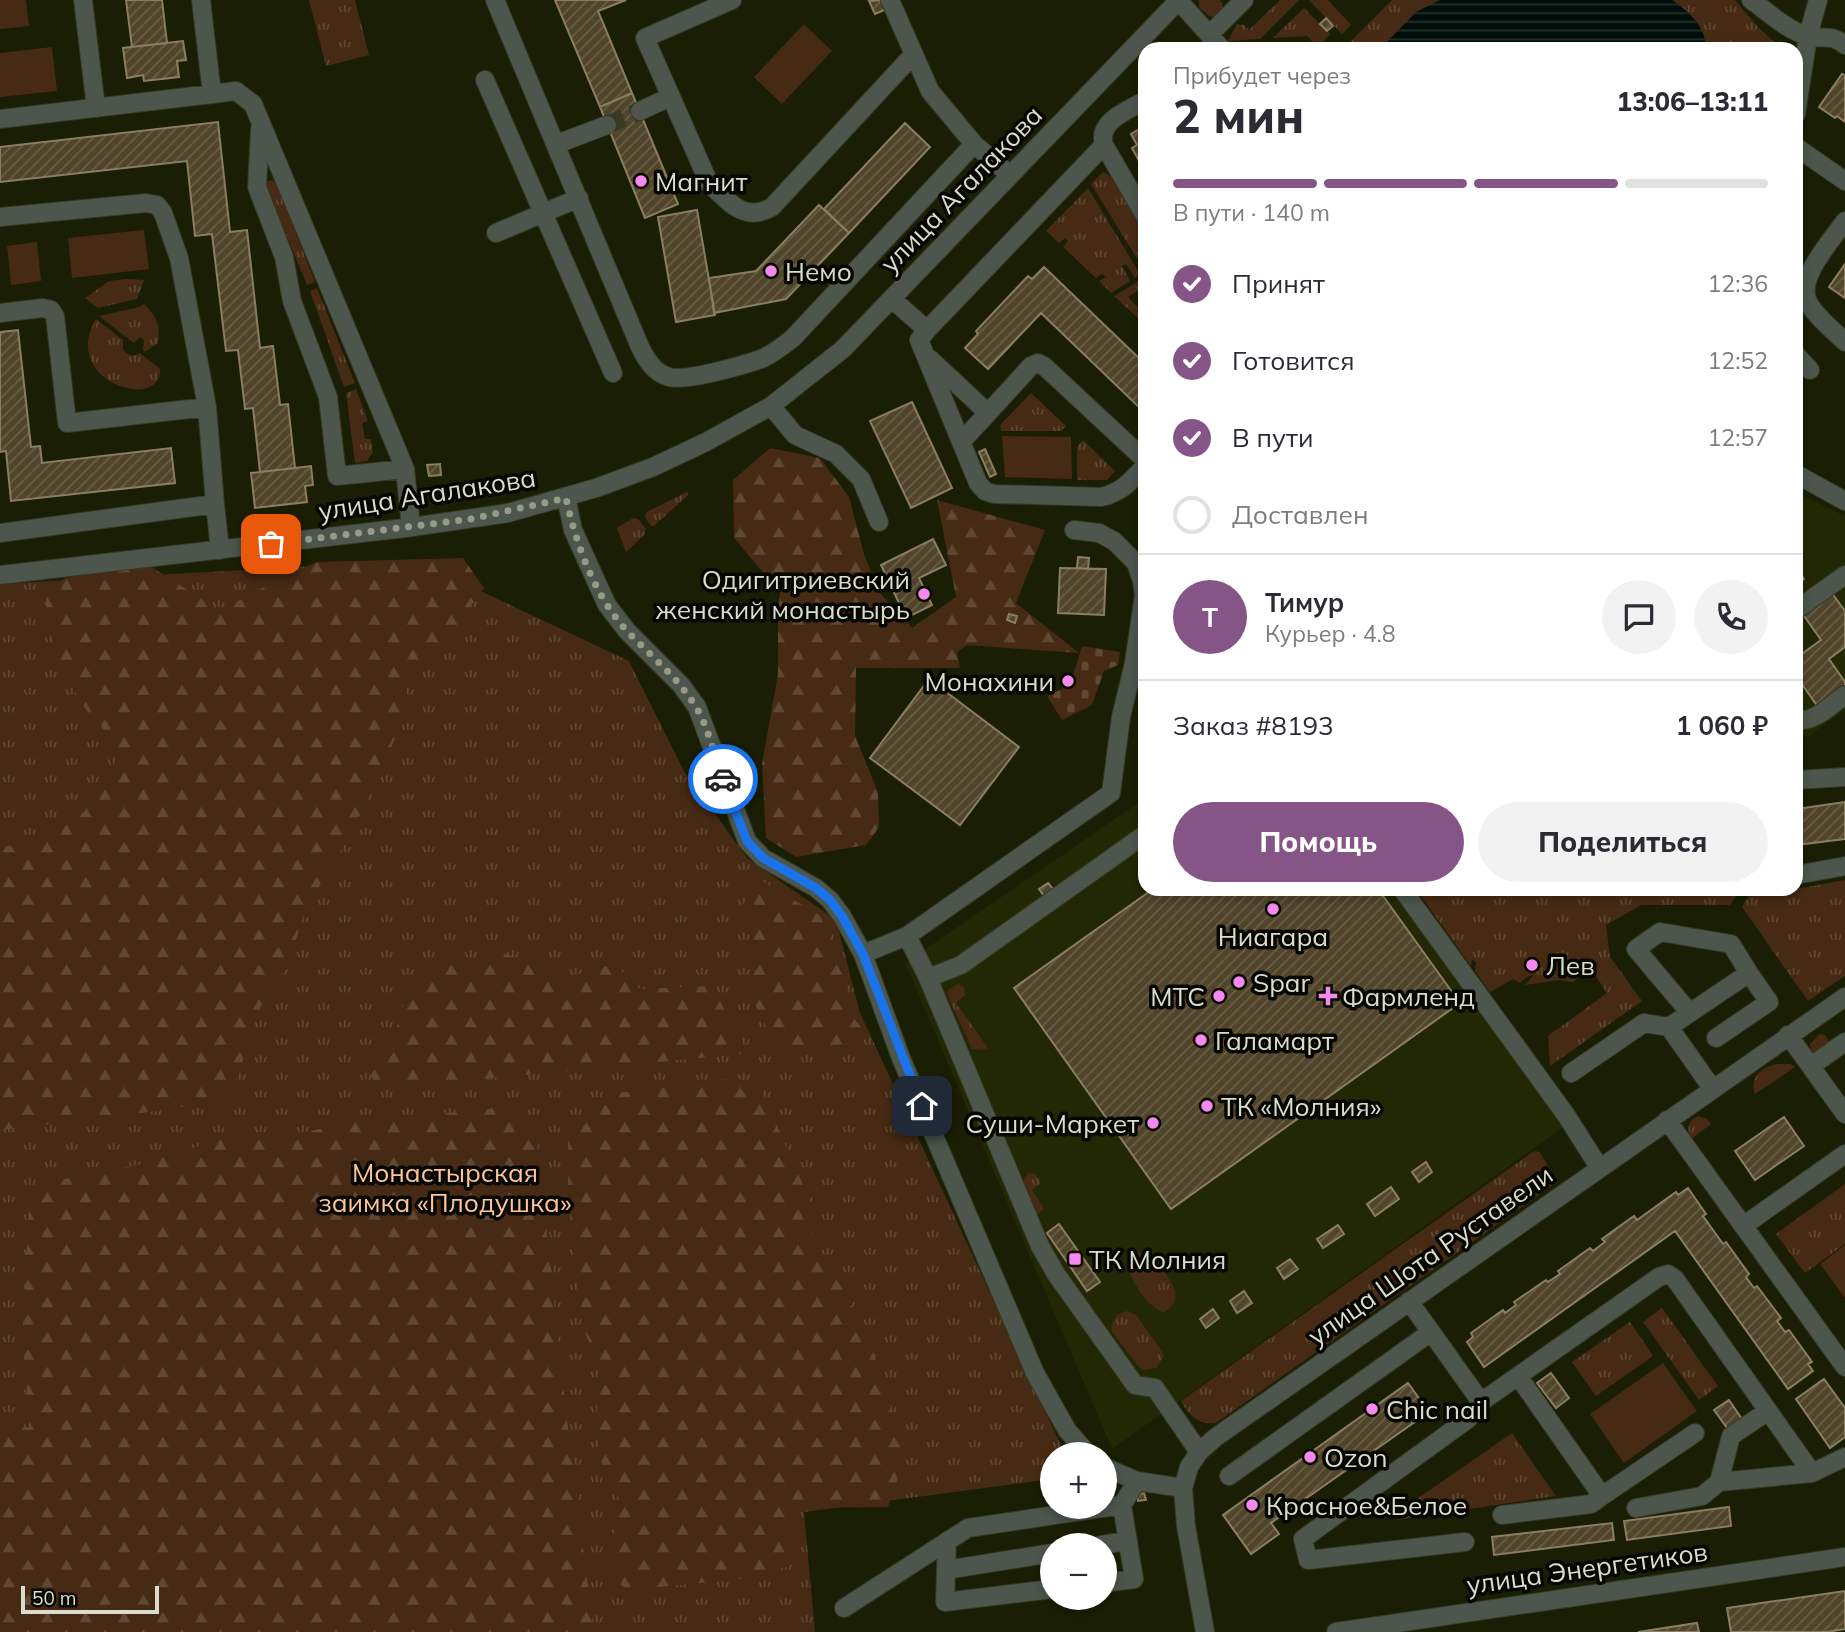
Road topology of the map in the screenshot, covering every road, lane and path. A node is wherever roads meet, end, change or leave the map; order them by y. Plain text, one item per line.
1 (83, 0) edge
2 (201, 0) edge
3 (495, 0) edge
4 (732, 0) edge
5 (890, 0) edge
6 (1178, 0) edge
7 (1244, 0) edge
8 (1751, 0) edge
9 (1818, 0) edge
10 (1808, 36) junction
11 (1216, 42) edge
12 (1845, 45) edge
13 (913, 55) junction
14 (1803, 68) edge
15 (485, 80) dead end
16 (212, 94) junction
17 (670, 97) junction
18 (1138, 105) edge
19 (96, 108) junction
20 (640, 111) tunnel mouth
21 (0, 119) edge
22 (260, 122) junction
23 (607, 125) tunnel mouth
24 (557, 144) junction
25 (974, 144) junction
26 (1104, 145) junction
27 (1803, 152) edge
28 (1010, 175) junction
29 (1845, 181) edge
30 (579, 198) junction
31 (1138, 204) edge
32 (544, 213) junction
33 (0, 217) edge
34 (1845, 221) edge
35 (496, 233) dead end
36 (892, 299) junction
37 (0, 313) edge
38 (927, 330) junction
39 (1845, 342) edge
40 (927, 356) junction
41 (1803, 362) edge
42 (1810, 370) dead end
43 (612, 373) dead end
44 (771, 406) junction
45 (207, 407) junction
46 (988, 413) junction
47 (961, 442) junction
48 (1138, 453) edge
49 (405, 469) junction
50 (1138, 473) edge
51 (1803, 478) edge
52 (566, 498) junction
53 (1845, 501) edge
54 (215, 504) junction
55 (879, 522) dead end
56 (411, 527) junction
57 (1074, 530) dead end
58 (0, 533) edge
59 (220, 550) junction
60 (1138, 569) edge
61 (0, 575) edge
62 (1845, 575) edge
63 (1803, 605) edge
64 (1138, 632) edge
65 (1845, 695) edge
66 (1803, 721) edge
67 (1845, 777) edge
68 (1803, 780) edge
69 (1138, 839) edge
70 (1845, 866) edge
71 (1803, 873) edge
72 (1407, 896) edge
73 (907, 936) junction
74 (863, 954) junction
75 (1749, 973) junction
76 (928, 978) junction
77 (1845, 997) edge
78 (1690, 1013) junction
79 (1669, 1027) junction
80 (1788, 1035) junction
81 (1716, 1038) dead end
82 (1845, 1042) edge
83 (1811, 1066) junction
84 (1571, 1073) dead end
85 (1712, 1088) junction
86 (1845, 1114) edge
87 (1667, 1120) junction
88 (1845, 1154) edge
89 (1599, 1167) junction
90 (1743, 1226) junction
91 (1409, 1301) junction
92 (1431, 1332) junction
93 (1845, 1367) edge
94 (1518, 1376) junction
95 (1481, 1402) junction
96 (1768, 1411) junction
97 (1695, 1433) dead end
98 (1078, 1442) edge
99 (1199, 1451) junction
100 (1845, 1457) edge
101 (1117, 1473) edge
102 (1812, 1473) junction
103 (1229, 1476) dead end
104 (1137, 1481) junction
105 (1719, 1482) junction
106 (1183, 1488) junction
107 (1602, 1496) junction
108 (1122, 1505) junction
109 (1636, 1508) dead end
110 (1502, 1515) dead end
111 (947, 1541) junction
112 (1128, 1541) junction
113 (1465, 1542) dead end
114 (1117, 1543) edge
115 (1040, 1555) edge
116 (1845, 1557) edge
117 (946, 1570) junction
118 (1117, 1581) edge
119 (1040, 1590) edge
120 (844, 1608) dead end
121 (1205, 1632) edge
122 (1336, 1632) edge

1 - 19 street
2 - 16 street
3 - 24 street
4 - 17 street
5 - 13 street
6 - 11 street
6 - 28 street, улица Агалакова
7 - 11 street
8 - 10 street
9 - 10 street
10 - 12 street
10 - 14 street
13 - 17 street
13 - 25 street
15 - 32 street
16 - 19 street
16 - 22 street
17 - 20 street
18 - 26 street
19 - 21 street
22 - 49 street
22 - 49 street
23 - 24 street
24 - 30 street
25 - 28 street
25 - 30 street
26 - 31 street
26 - 38 street
27 - 29 street
28 - 36 street, улица Агалакова
30 - 32 street
32 - 35 street
32 - 43 street
33 - 45 street
34 - 39 street
36 - 38 street
36 - 44 street, улица Агалакова
37 - 45 street
38 - 40 street
40 - 46 street
40 - 47 street
41 - 42 street
44 - 52 street, улица Агалакова
44 - 55 street
45 - 54 street
46 - 47 street
46 - 48 street
47 - 50 street
49 - 56 street
51 - 53 street
52 - 56 street, улица Агалакова
52 - 74 street
54 - 58 street
54 - 59 street
56 - 59 street, улица Агалакова
57 - 60 street
59 - 61 street, улица Агалакова
62 - 63 street
64 - 73 street
65 - 66 street
67 - 68 street
69 - 76 street
70 - 71 street
72 - 89 street
73 - 74 street
73 - 76 street
74 - 98 street
75 - 78 street
75 - 78 street
75 - 81 street
76 - 99 street
77 - 80 street, улица Шота Руставели
78 - 79 street
79 - 84 street
79 - 85 street
80 - 83 street
80 - 85 street, улица Шота Руставели
82 - 83 street
83 - 86 street
85 - 87 street, улица Шота Руставели
87 - 89 street, улица Шота Руставели
87 - 90 street
88 - 90 street
89 - 91 street, улица Шота Руставели
90 - 93 street
91 - 92 street
91 - 99 street, улица Шота Руставели
92 - 95 street
92 - 103 street
94 - 95 street
94 - 96 street
94 - 107 street
95 - 113 street
96 - 102 street
96 - 105 street
97 - 107 street
99 - 106 street, улица Шота Руставели
100 - 102 street
101 - 104 street
102 - 105 street
104 - 106 street
104 - 108 street
105 - 109 street
106 - 121 street, улица Шота Руставели
107 - 110 street
108 - 111 street
108 - 112 street
111 - 117 street
111 - 120 street
112 - 114 street
112 - 118 street
115 - 117 street
116 - 122 street, улица Энергетиков
117 - 119 street

